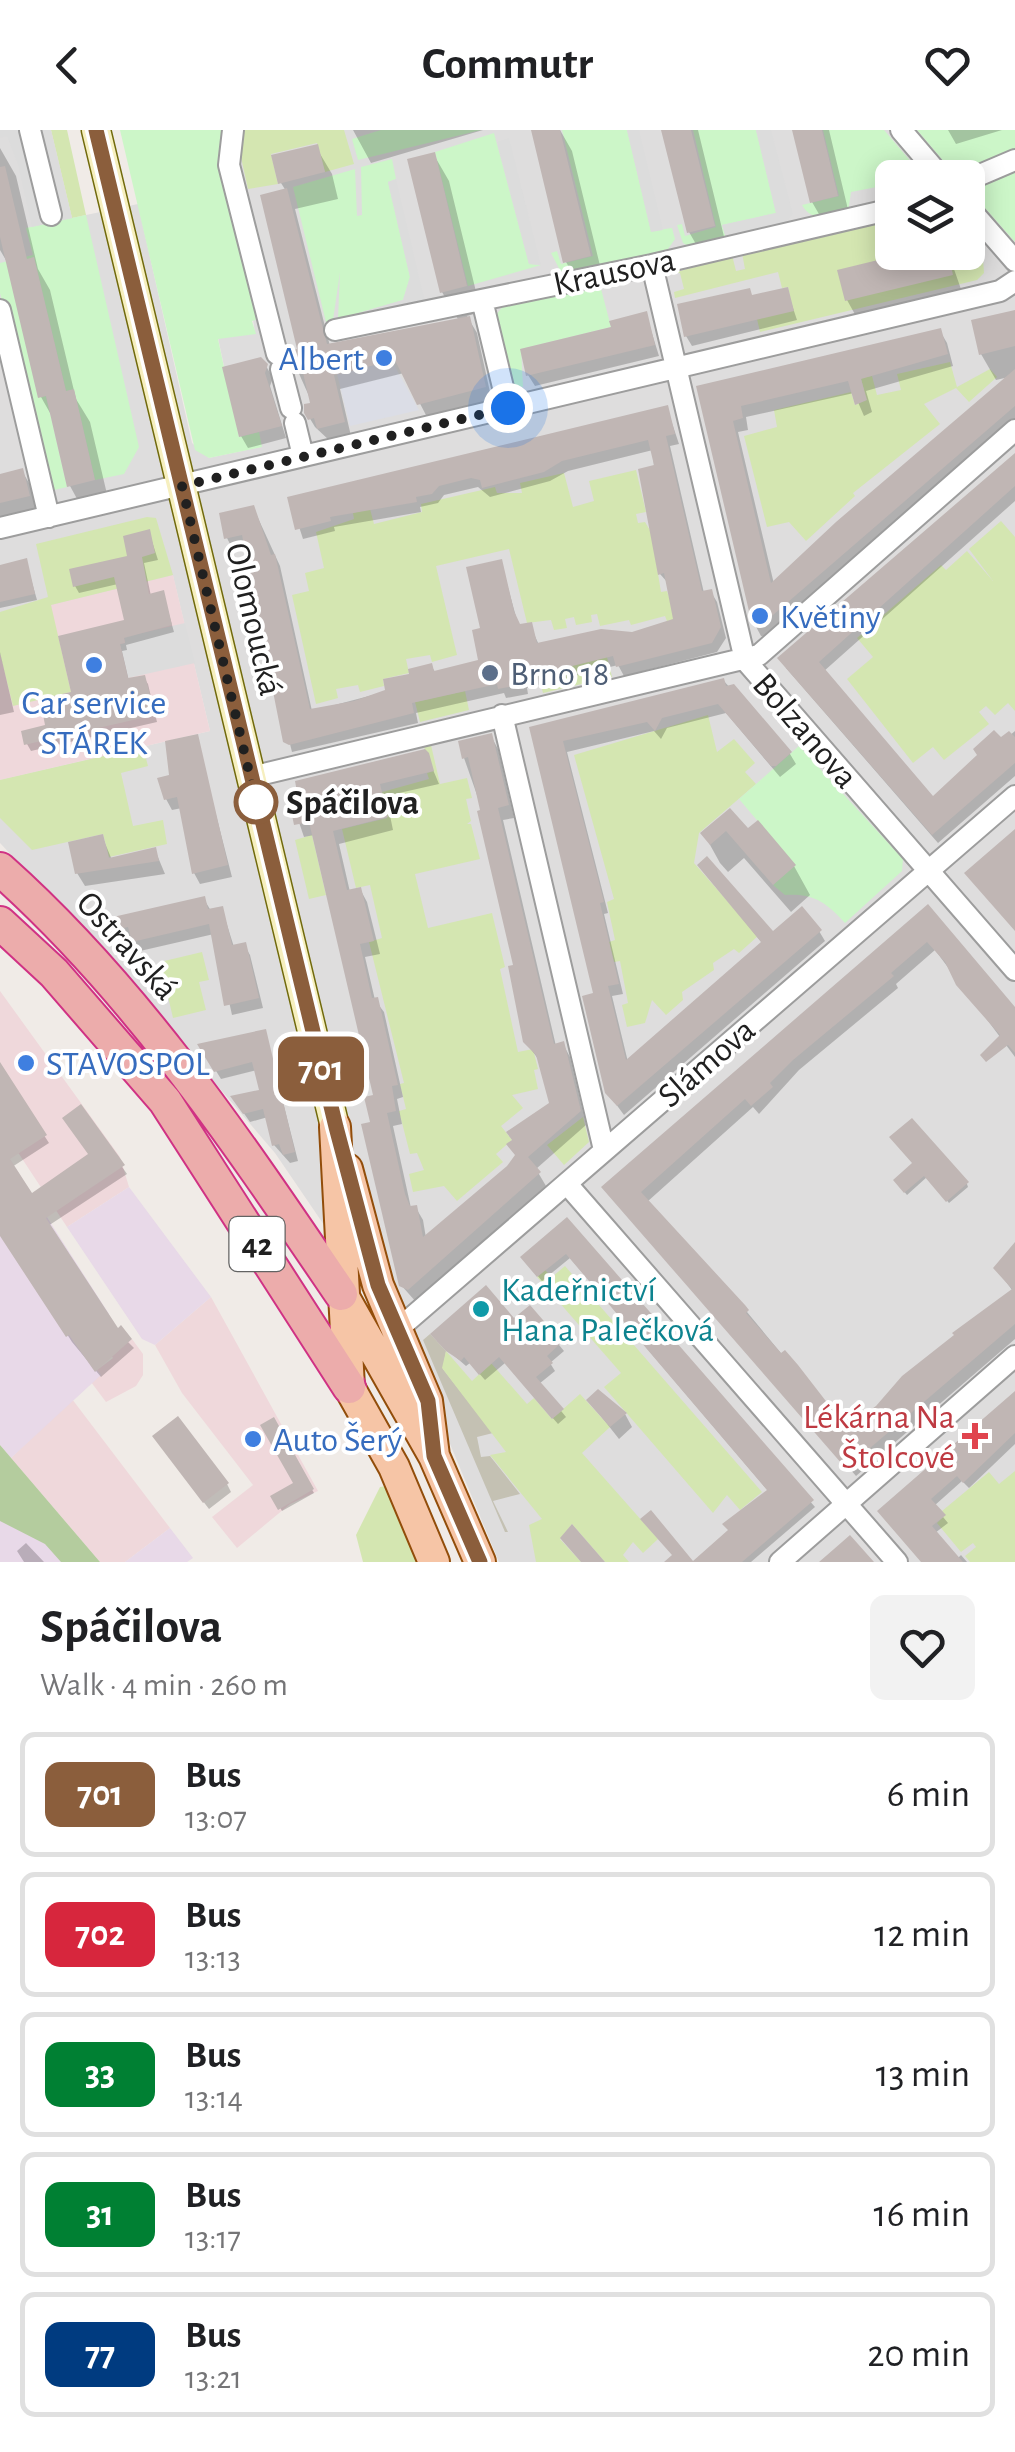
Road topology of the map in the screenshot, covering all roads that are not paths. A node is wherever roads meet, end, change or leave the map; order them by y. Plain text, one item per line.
1 (30, 130) edge
2 (96, 130) edge
3 (233, 130) edge
4 (902, 130) edge
5 (927, 160) edge
6 (1015, 160) edge
7 (985, 173) edge
8 (875, 213) edge
9 (51, 215) dead end
10 (985, 226) edge
11 (1015, 261) edge
12 (652, 265) junction
13 (1015, 281) edge
14 (482, 300) junction
15 (0, 310) edge
16 (336, 330) dead end
17 (675, 369) junction
18 (508, 408) junction
19 (1015, 430) edge
20 (304, 456) junction
21 (182, 486) junction
22 (48, 516) junction
23 (0, 528) edge
24 (744, 660) junction
25 (502, 715) junction
26 (251, 777) junction
27 (1015, 796) edge
28 (0, 845) edge
29 (0, 869) edge
30 (929, 870) junction
31 (0, 923) edge
32 (1015, 970) edge
33 (191, 1080) junction
34 (336, 1127) junction
35 (604, 1150) junction
36 (566, 1184) junction
37 (342, 1294) junction
38 (398, 1330) junction
39 (1015, 1356) edge
40 (350, 1388) junction
41 (434, 1456) junction
42 (847, 1505) junction
43 (434, 1562) edge
44 (480, 1562) edge
45 (780, 1562) edge
46 (897, 1562) edge

1 - 9 street
2 - 21 main road, Olomoucká
3 - 20 street
4 - 5 street
6 - 7 street
8 - 12 street, Krausova
10 - 11 street
12 - 14 street, Krausova
12 - 17 street, Bolzanova
13 - 17 street
14 - 16 street, Krausova
14 - 18 street
15 - 22 street
17 - 18 street
17 - 24 street, Bolzanova
18 - 20 street
19 - 24 street
20 - 21 street
21 - 22 street
21 - 26 main road, Olomoucká
22 - 23 street
24 - 25 street
24 - 30 street, Bolzanova
25 - 26 street
25 - 35 street
26 - 34 main road, Olomoucká
27 - 30 street, Slámova
28 - 33 highway, 42
29 - 33 highway, Ostravská / 42
30 - 32 street, Bolzanova
30 - 35 street, Slámova
31 - 40 highway, Ostravská / 42
33 - 37 highway, 42
34 - 37 main road
34 - 38 main road
35 - 36 street, Slámova
36 - 38 street, Slámova
36 - 42 street
37 - 40 main road
37 - 41 main road, 42
38 - 41 main road
39 - 42 street
40 - 43 main road, 42
41 - 44 main road, 42
42 - 45 street
42 - 46 street

